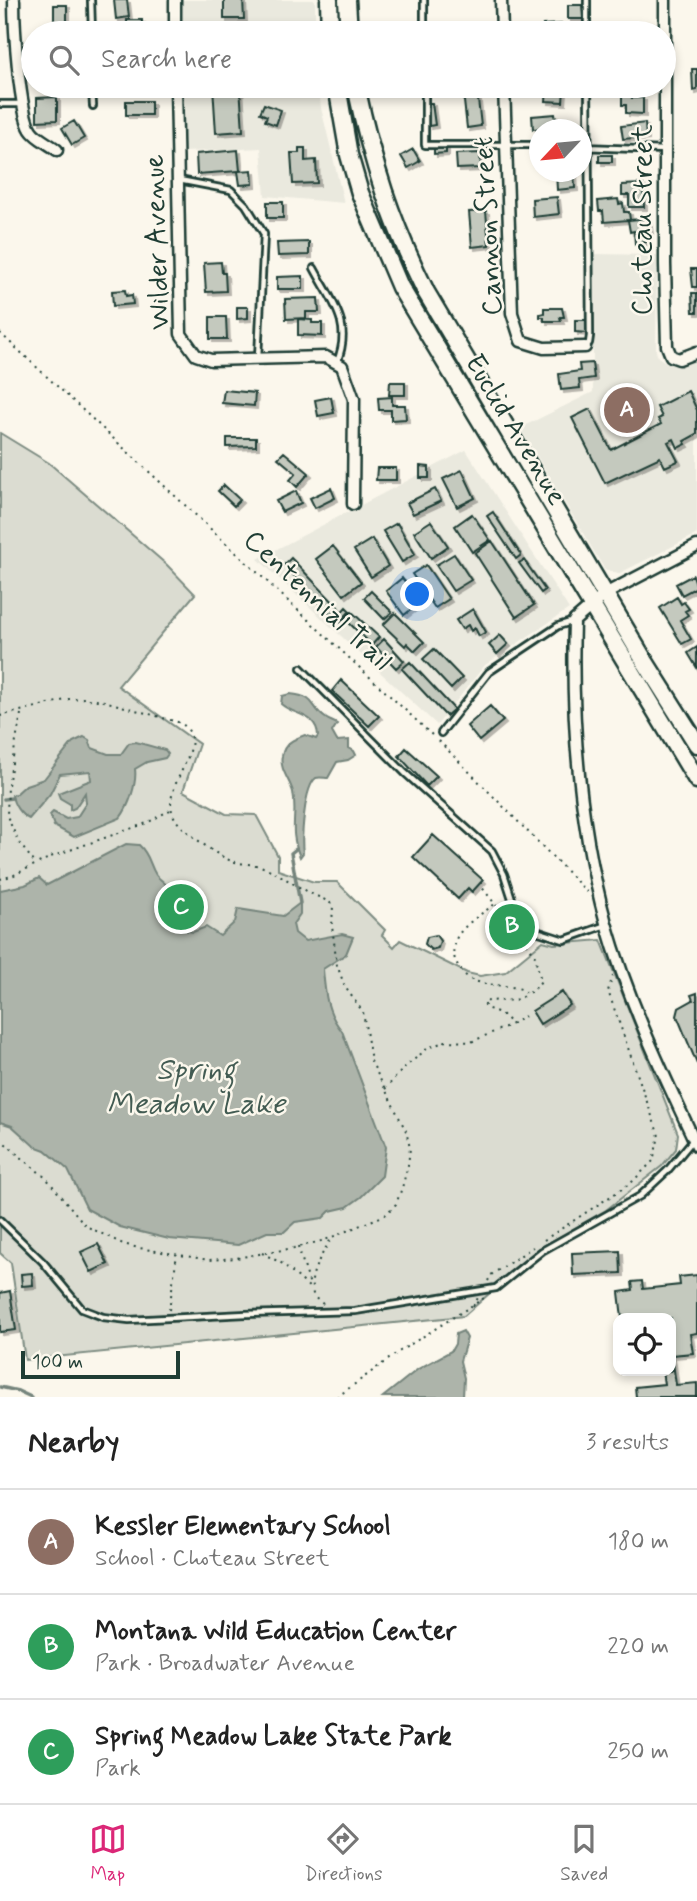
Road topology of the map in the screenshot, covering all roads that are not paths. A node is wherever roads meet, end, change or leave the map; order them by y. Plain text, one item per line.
1 (14, 0) edge
2 (91, 0) edge
3 (174, 0) edge
4 (329, 0) edge
5 (348, 0) edge
6 (424, 0) edge
7 (501, 0) edge
8 (587, 0) edge
9 (665, 0) edge
10 (92, 21) edge
11 (175, 21) edge
12 (330, 21) edge
13 (349, 21) edge
14 (425, 21) edge
15 (502, 21) edge
16 (587, 21) edge
17 (665, 21) edge
18 (21, 80) edge
19 (23, 98) edge
20 (93, 98) edge
21 (176, 98) edge
22 (339, 98) edge
23 (359, 98) edge
24 (425, 98) edge
25 (504, 98) edge
26 (588, 98) edge
27 (665, 98) edge
28 (0, 104) edge
29 (24, 104) junction
30 (93, 106) dead end
31 (588, 119) edge
32 (506, 144) junction
33 (529, 145) edge
34 (592, 147) edge
35 (57, 150) dead end
36 (665, 150) junction
37 (178, 180) junction
38 (588, 182) edge
39 (314, 268) dead end
40 (454, 339) junction
41 (585, 348) joint
42 (436, 351) junction
43 (697, 352) edge
44 (258, 359) junction
45 (337, 363) junction
46 (353, 504) dead end
47 (697, 546) edge
48 (605, 594) junction
49 (591, 605) junction
50 (574, 621) junction
51 (301, 668) dead end
52 (441, 733) dead end
53 (697, 744) edge
54 (697, 780) edge
55 (607, 924) junction
56 (695, 1142) edge
57 (0, 1220) edge

1 - 18 street
2 - 10 lane
3 - 11 street
4 - 12 highway
5 - 13 highway
6 - 14 lane
7 - 15 street
8 - 16 lane
9 - 17 street, Choteau Street
19 - 29 street
20 - 30 lane
21 - 37 street, Wilder Avenue
22 - 42 highway, Euclid Avenue
23 - 40 highway, Euclid Avenue
24 - 32 lane
25 - 32 street, Cannon Street
26 - 31 lane
27 - 36 street, Choteau Street
28 - 29 lane
29 - 35 street
32 - 33 lane
32 - 41 street, Cannon Street
34 - 36 lane
36 - 43 street, Choteau Street
37 - 44 lane
37 - 44 street, Wilder Avenue
38 - 41 lane
39 - 45 lane
40 - 42 highway
40 - 48 highway, Euclid Avenue
42 - 49 highway, Euclid Avenue
44 - 45 street, Wilder Avenue
45 - 46 street
47 - 48 street
48 - 49 street
48 - 53 highway, Euclid Avenue
49 - 50 street
49 - 54 highway, Euclid Avenue
50 - 52 lane
50 - 55 street
51 - 55 lane
55 - 56 street
56 - 57 lane

